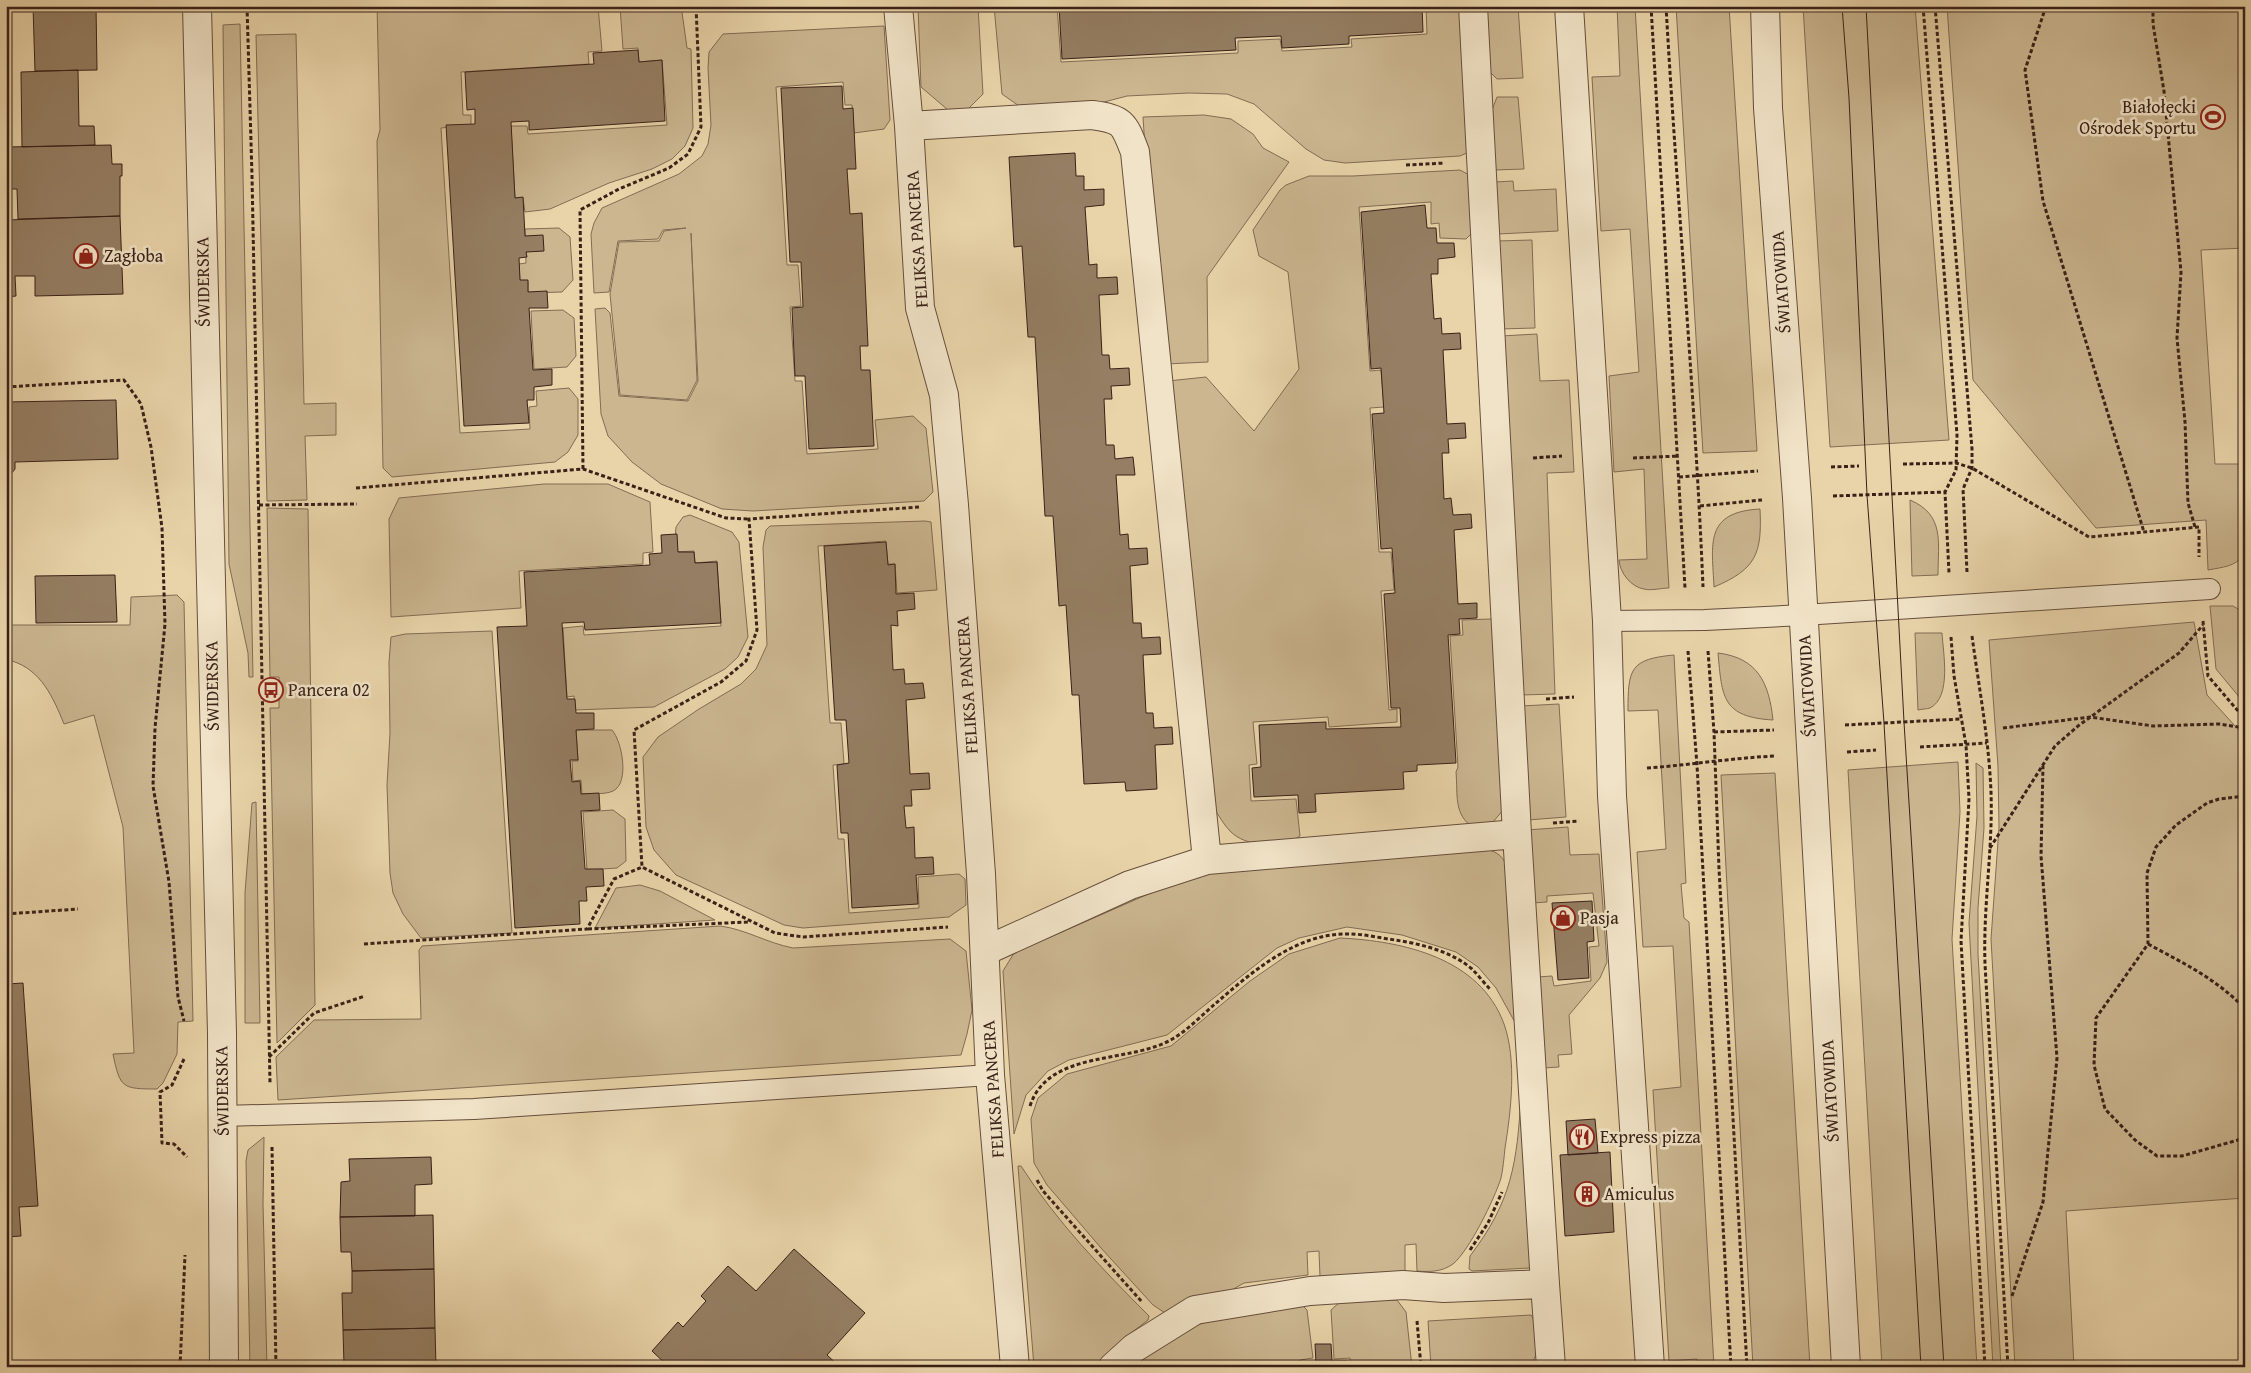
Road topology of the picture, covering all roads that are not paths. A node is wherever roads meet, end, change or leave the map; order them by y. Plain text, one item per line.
1 (197, 6) edge
2 (898, 6) edge
3 (1473, 6) edge
4 (1568, 6) edge
5 (1765, 6) edge
6 (909, 126) junction
7 (2210, 589) dead end
8 (1803, 615) junction
9 (1607, 621) junction
10 (1518, 834) junction
11 (1207, 860) junction
12 (984, 938) junction
13 (990, 1075) junction
14 (223, 1116) junction
15 (1545, 1284) junction
16 (224, 1367) edge
17 (1015, 1367) edge
18 (1113, 1367) edge
19 (1551, 1367) edge
20 (1650, 1367) edge
21 (1846, 1367) edge

1 - 14 street, ŚWIDERSKA
2 - 6 street, FELIKSA PANCERA
3 - 10 street
4 - 9 street
5 - 8 street, ŚWIATOWIDA
6 - 11 street
6 - 12 street, FELIKSA PANCERA
7 - 8 lane
8 - 9 lane
8 - 21 street, ŚWIATOWIDA
9 - 20 street
10 - 11 street
10 - 15 street
11 - 12 street
12 - 13 street, FELIKSA PANCERA
13 - 14 lane
13 - 17 street, FELIKSA PANCERA
14 - 16 street, ŚWIDERSKA
15 - 18 street
15 - 19 street

